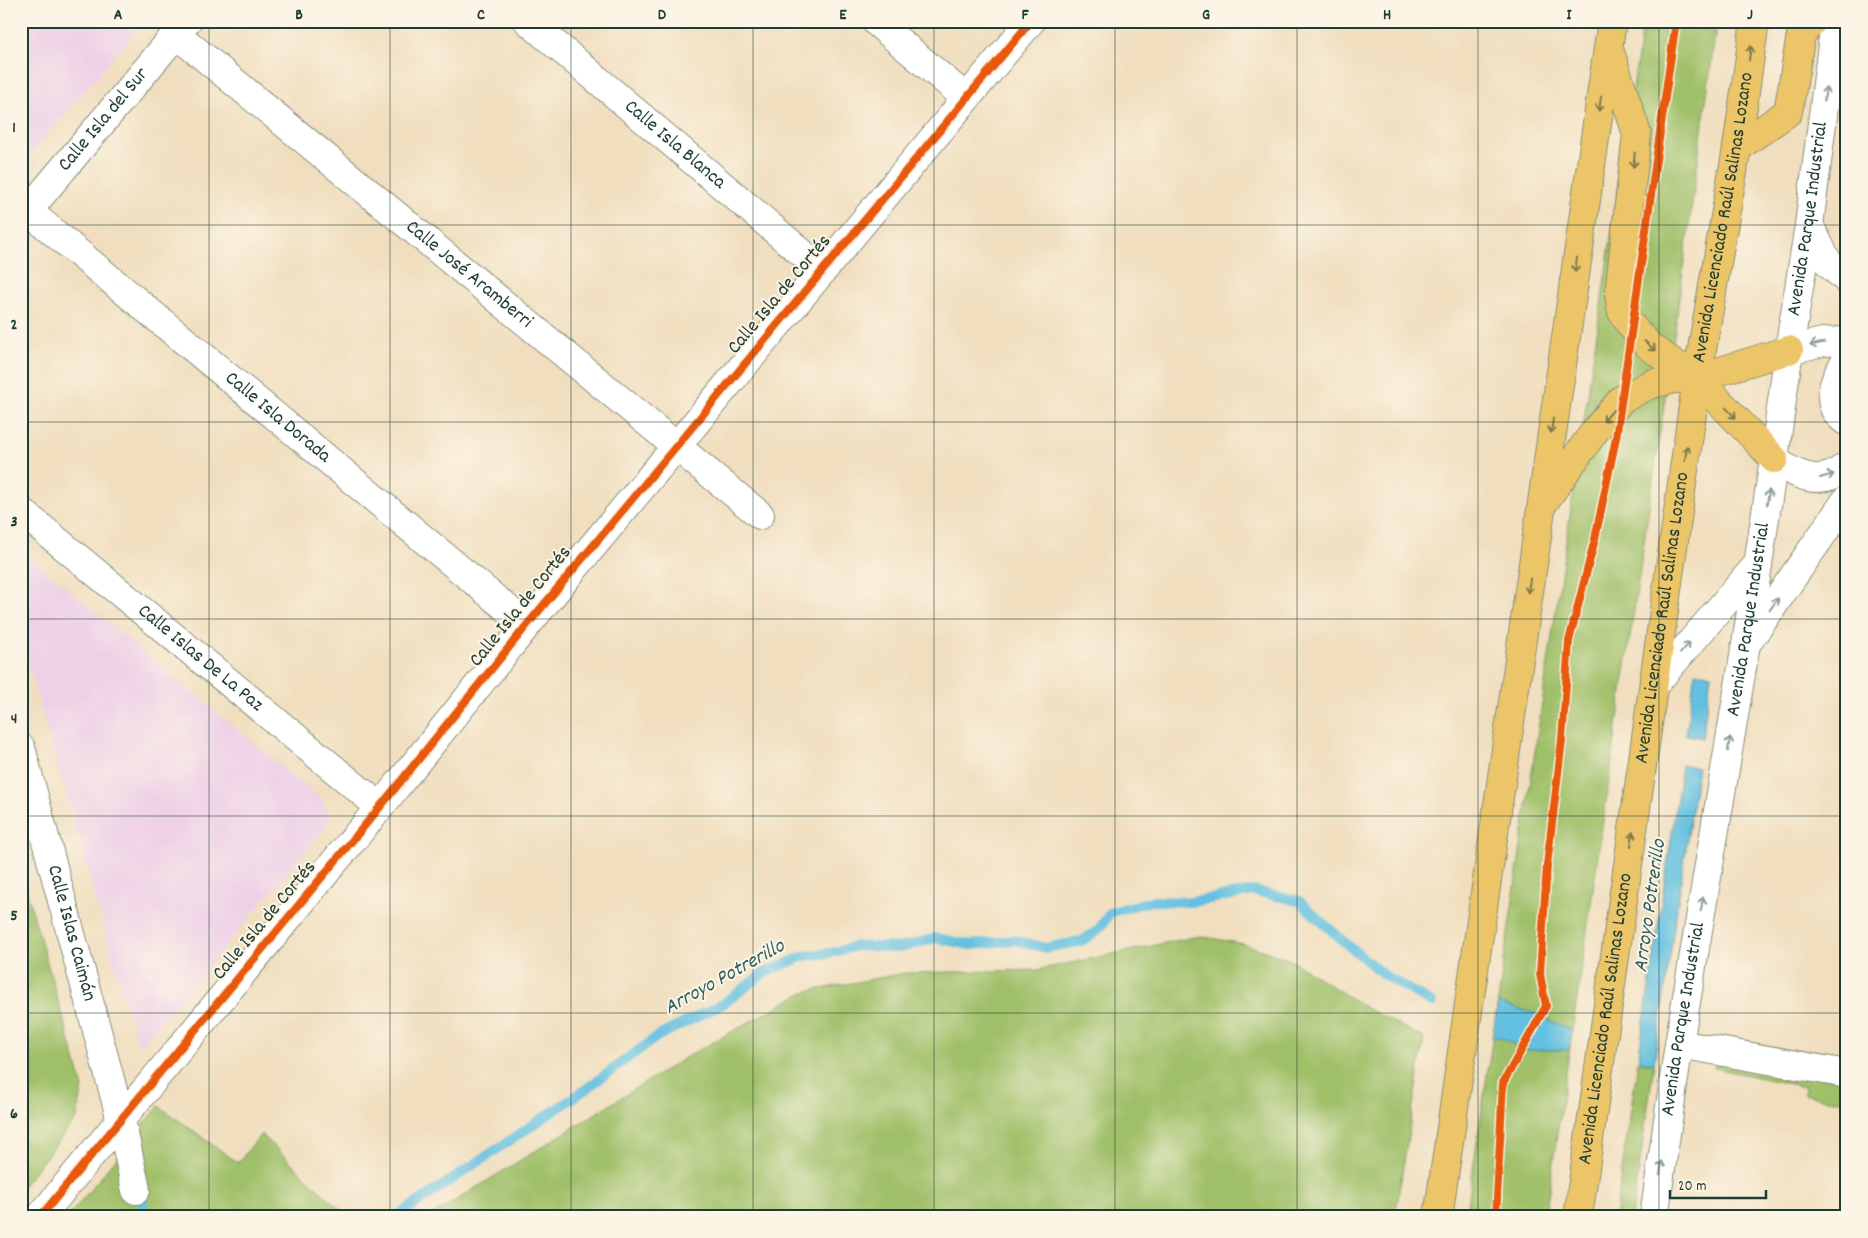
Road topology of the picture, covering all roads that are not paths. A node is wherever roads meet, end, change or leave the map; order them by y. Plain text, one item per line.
1 (528, 21) edge
2 (875, 21) edge
3 (1031, 21) edge
4 (1754, 21) edge
5 (1813, 21) edge
6 (1835, 21) edge
7 (182, 28) edge
8 (1610, 33) edge
9 (966, 98) junction
10 (1737, 148) junction
11 (25, 215) edge
12 (1809, 225) junction
13 (822, 270) junction
14 (1847, 280) edge
15 (1847, 341) edge
16 (1789, 350) junction
17 (1847, 359) edge
18 (1697, 378) junction
19 (1847, 422) edge
20 (676, 446) junction
21 (1774, 459) junction
22 (1847, 466) edge
23 (1847, 499) edge
24 (1540, 508) junction
25 (21, 510) edge
26 (760, 515) dead end
27 (1758, 564) junction
28 (527, 625) junction
29 (1746, 644) junction
30 (1654, 685) junction
31 (21, 748) edge
32 (380, 807) junction
33 (1679, 1044) junction
34 (1847, 1074) edge
35 (121, 1120) junction
36 (136, 1190) dead end
37 (40, 1217) edge
38 (1438, 1217) edge
39 (1578, 1217) edge
40 (1654, 1217) edge

1 - 13 street, Calle Isla Blanca
2 - 9 street
3 - 9 street, Calle Isla de Cortés
10 -> 4 main road, Avenida Licenciado Raúl Salinas Lozano
5 - 10 main road
12 -> 6 street, Avenida Parque Industrial
7 - 11 street, Calle Isla del Sur
7 - 20 street, Calle José Aramberri
8 -> 18 main road
8 -> 24 main road
9 - 13 street, Calle Isla de Cortés
10 - 18 main road, Avenida Licenciado Raúl Salinas Lozano
11 - 28 street, Calle Isla Dorada
12 - 14 street
12 - 16 street, Avenida Parque Industrial
13 - 20 street, Calle Isla de Cortés
15 -> 16 street
16 - 18 main road
16 - 21 street, Avenida Parque Industrial
17 - 19 street
18 -> 21 main road
18 -> 24 main road
30 -> 18 main road, Avenida Licenciado Raúl Salinas Lozano
20 - 26 street, Calle José Aramberri
20 - 28 street, Calle Isla de Cortés
21 -> 22 street
27 -> 21 street, Avenida Parque Industrial
29 -> 23 street
24 -> 38 main road
25 - 32 street, Calle Islas De La Paz
27 - 29 street, Avenida Parque Industrial
30 -> 27 street
28 - 32 street, Calle Isla de Cortés
33 -> 29 street, Avenida Parque Industrial
39 -> 30 main road, Avenida Licenciado Raúl Salinas Lozano
31 - 35 street, Calle Islas Caimán
32 - 35 street, Calle Isla de Cortés
33 - 34 street
40 -> 33 street, Avenida Parque Industrial
35 - 36 street, Calle Islas Caimán
35 - 37 street, Calle Isla de Cortés

